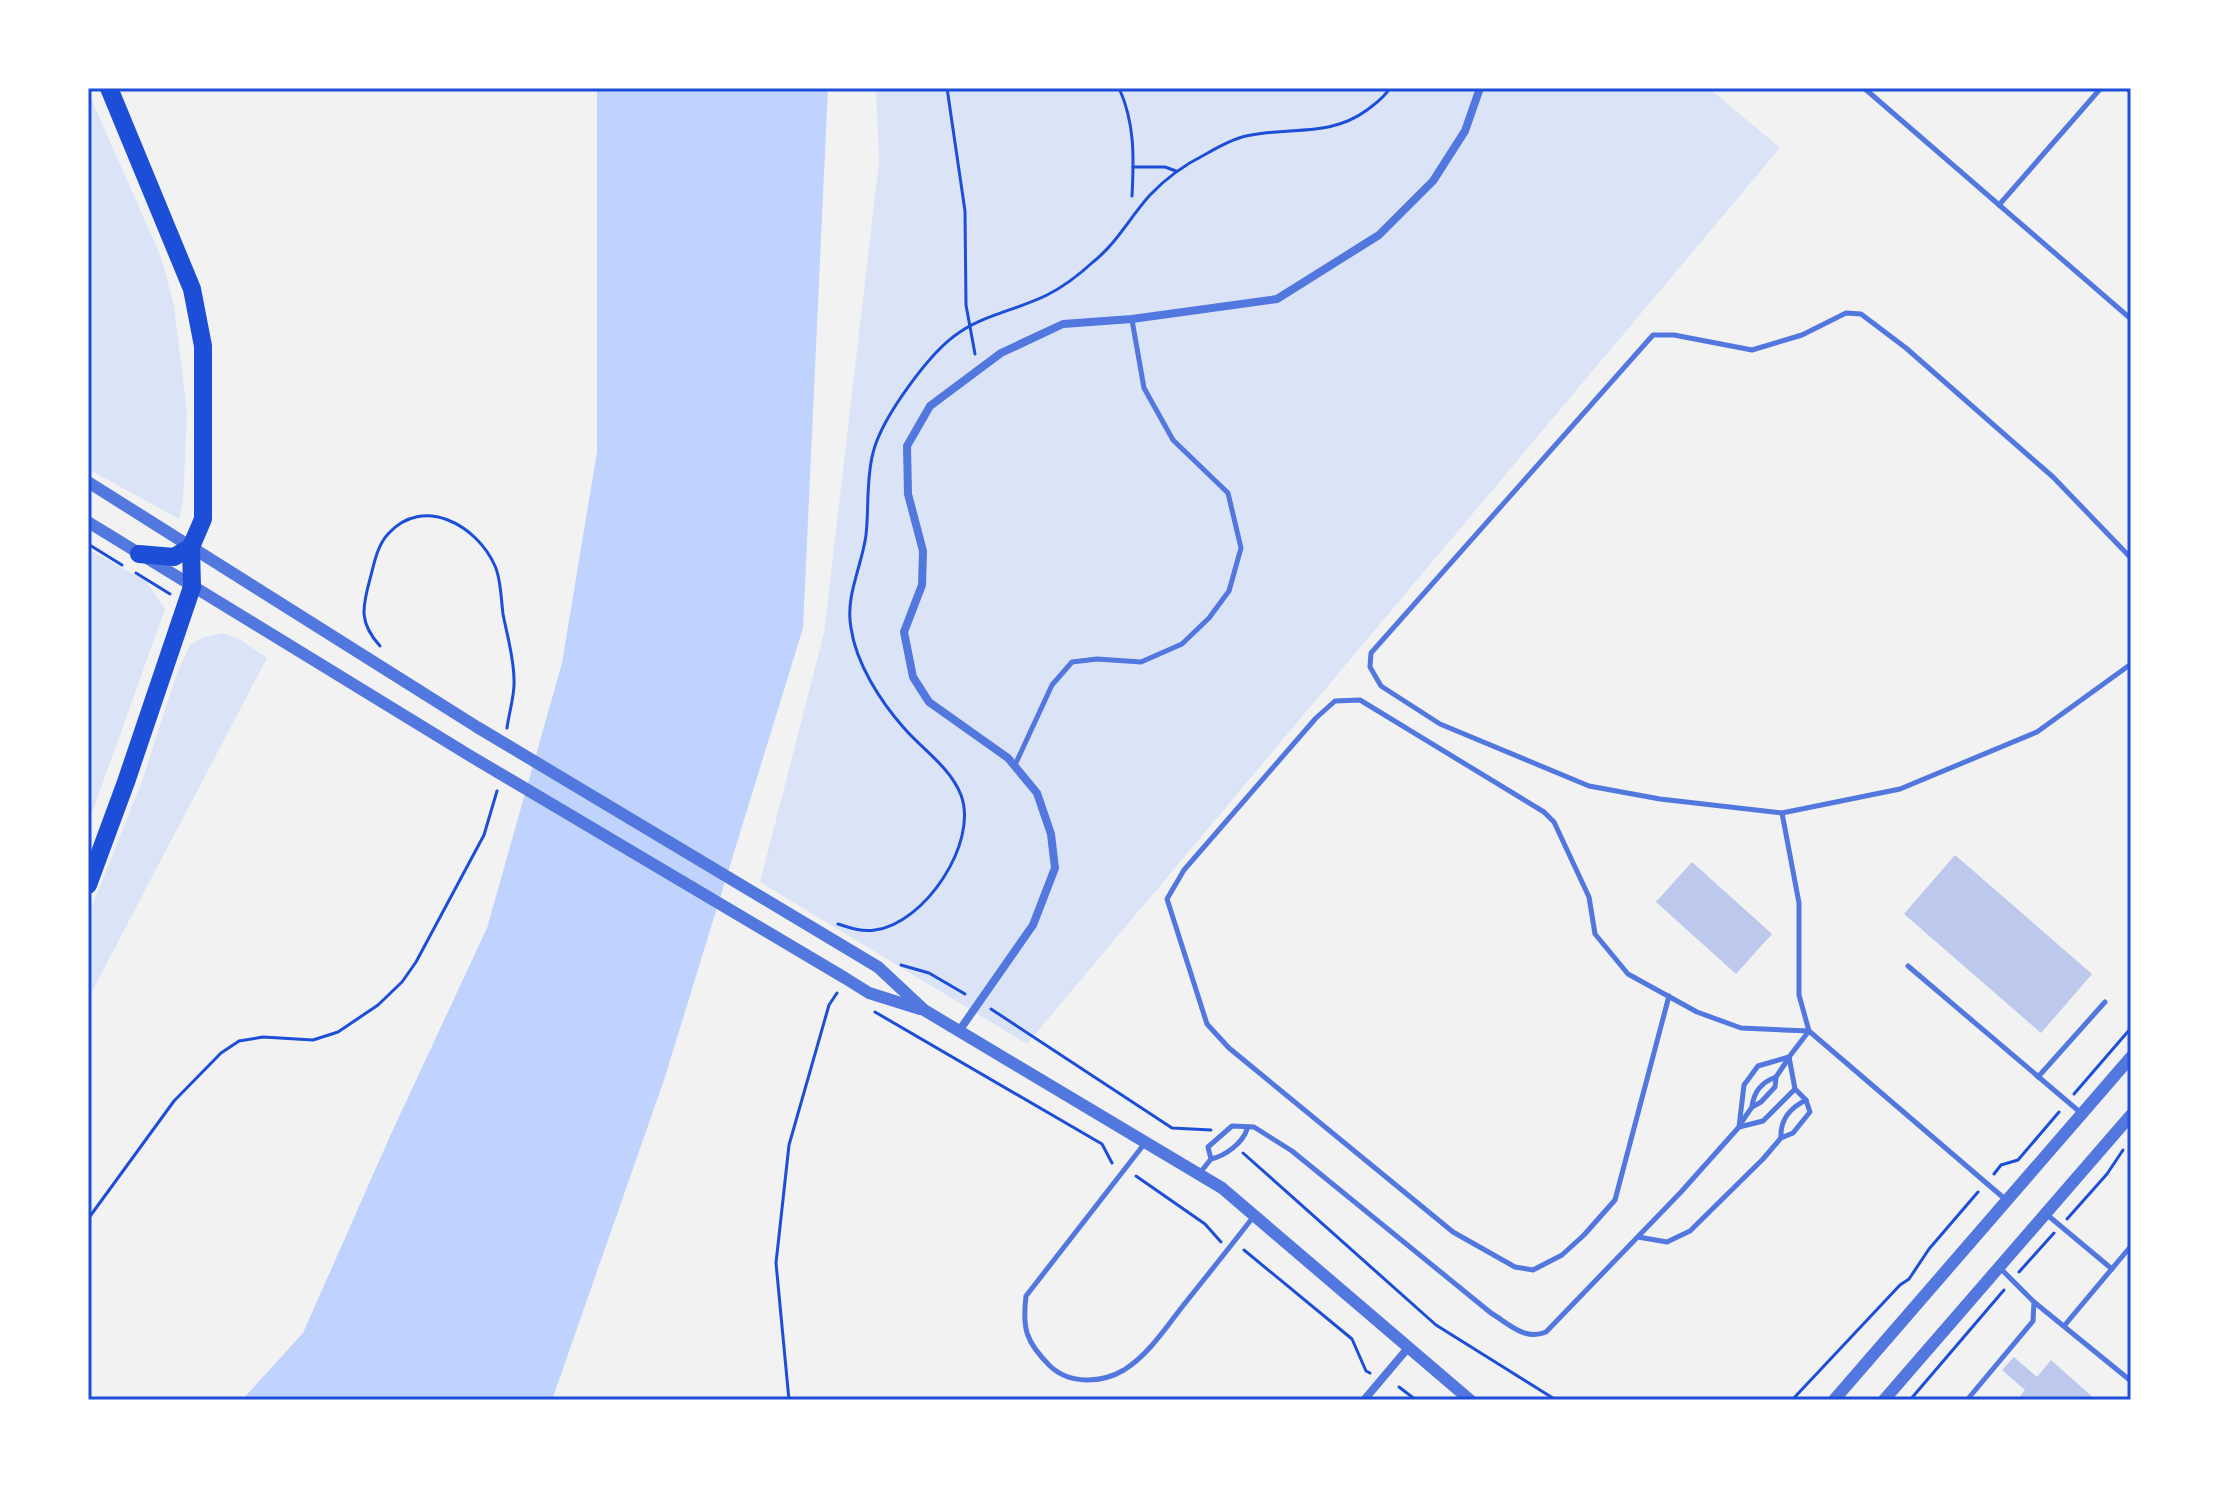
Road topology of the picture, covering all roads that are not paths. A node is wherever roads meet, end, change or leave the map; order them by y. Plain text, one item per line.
1 (109, 88) edge
2 (1480, 88) edge
3 (2101, 88) edge
4 (1868, 89) edge
5 (1999, 205) junction
6 (1132, 319) junction
7 (2131, 319) edge
8 (88, 482) edge
9 (88, 522) edge
10 (191, 547) junction
11 (139, 554) junction
12 (2131, 558) edge
13 (192, 587) junction
14 (2131, 664) edge
15 (1014, 766) junction
16 (1782, 813) junction
17 (88, 885) edge
18 (1908, 966) dead end
19 (1669, 996) junction
20 (2105, 1002) dead end
21 (924, 1010) junction
22 (959, 1031) junction
23 (1809, 1031) junction
24 (1789, 1057) junction
25 (2131, 1057) edge
26 (1776, 1077) junction
27 (2038, 1077) junction
28 (1795, 1089) junction
29 (1806, 1100) junction
30 (1752, 1107) junction
31 (2082, 1114) junction
32 (2131, 1115) edge
33 (1739, 1127) junction
34 (1247, 1129) junction
35 (1781, 1138) junction
36 (1146, 1143) junction
37 (1211, 1159) junction
38 (1199, 1175) junction
39 (2007, 1201) junction
40 (2045, 1213) junction
41 (1254, 1216) junction
42 (1637, 1237) junction
43 (2131, 1246) edge
44 (1999, 1267) junction
45 (2112, 1269) junction
46 (2034, 1302) junction
47 (2064, 1326) junction
48 (1408, 1348) junction
49 (2131, 1381) edge
50 (1364, 1400) edge
51 (1470, 1400) edge
52 (1834, 1400) edge
53 (1884, 1400) edge
54 (1967, 1400) edge

1 - 10 highway
2 - 6 street
3 - 5 lane
4 - 5 lane
5 - 7 lane
6 - 15 lane
6 - 15 street
8 - 10 street
9 - 11 street
10 - 11 highway
10 - 13 highway
10 - 21 street
11 - 13 street
12 - 16 lane
13 - 17 highway
13 - 21 street
14 - 16 lane
15 - 22 street
16 - 23 lane
18 - 27 lane
19 - 19 lane
19 - 23 lane
20 - 27 lane
21 - 22 street
22 - 36 street
23 - 24 lane
23 - 39 lane
24 - 26 lane
24 - 28 lane
24 - 33 lane
25 - 31 street
26 - 30 lane
26 - 30 lane
27 - 31 lane
28 - 29 lane
28 - 33 lane
29 - 35 lane
29 - 35 lane
30 - 33 lane
31 - 39 street
32 - 40 street
33 - 42 lane
34 - 37 lane
34 - 37 lane
34 - 42 lane
35 - 42 lane
36 - 38 street
36 - 41 lane
37 - 38 lane
38 - 41 street
39 - 52 street
40 - 44 street
40 - 45 lane
41 - 48 street
43 - 45 lane
44 - 46 lane
44 - 53 street
45 - 47 lane
46 - 47 lane
46 - 54 lane
47 - 49 lane
48 - 50 street
48 - 51 street

